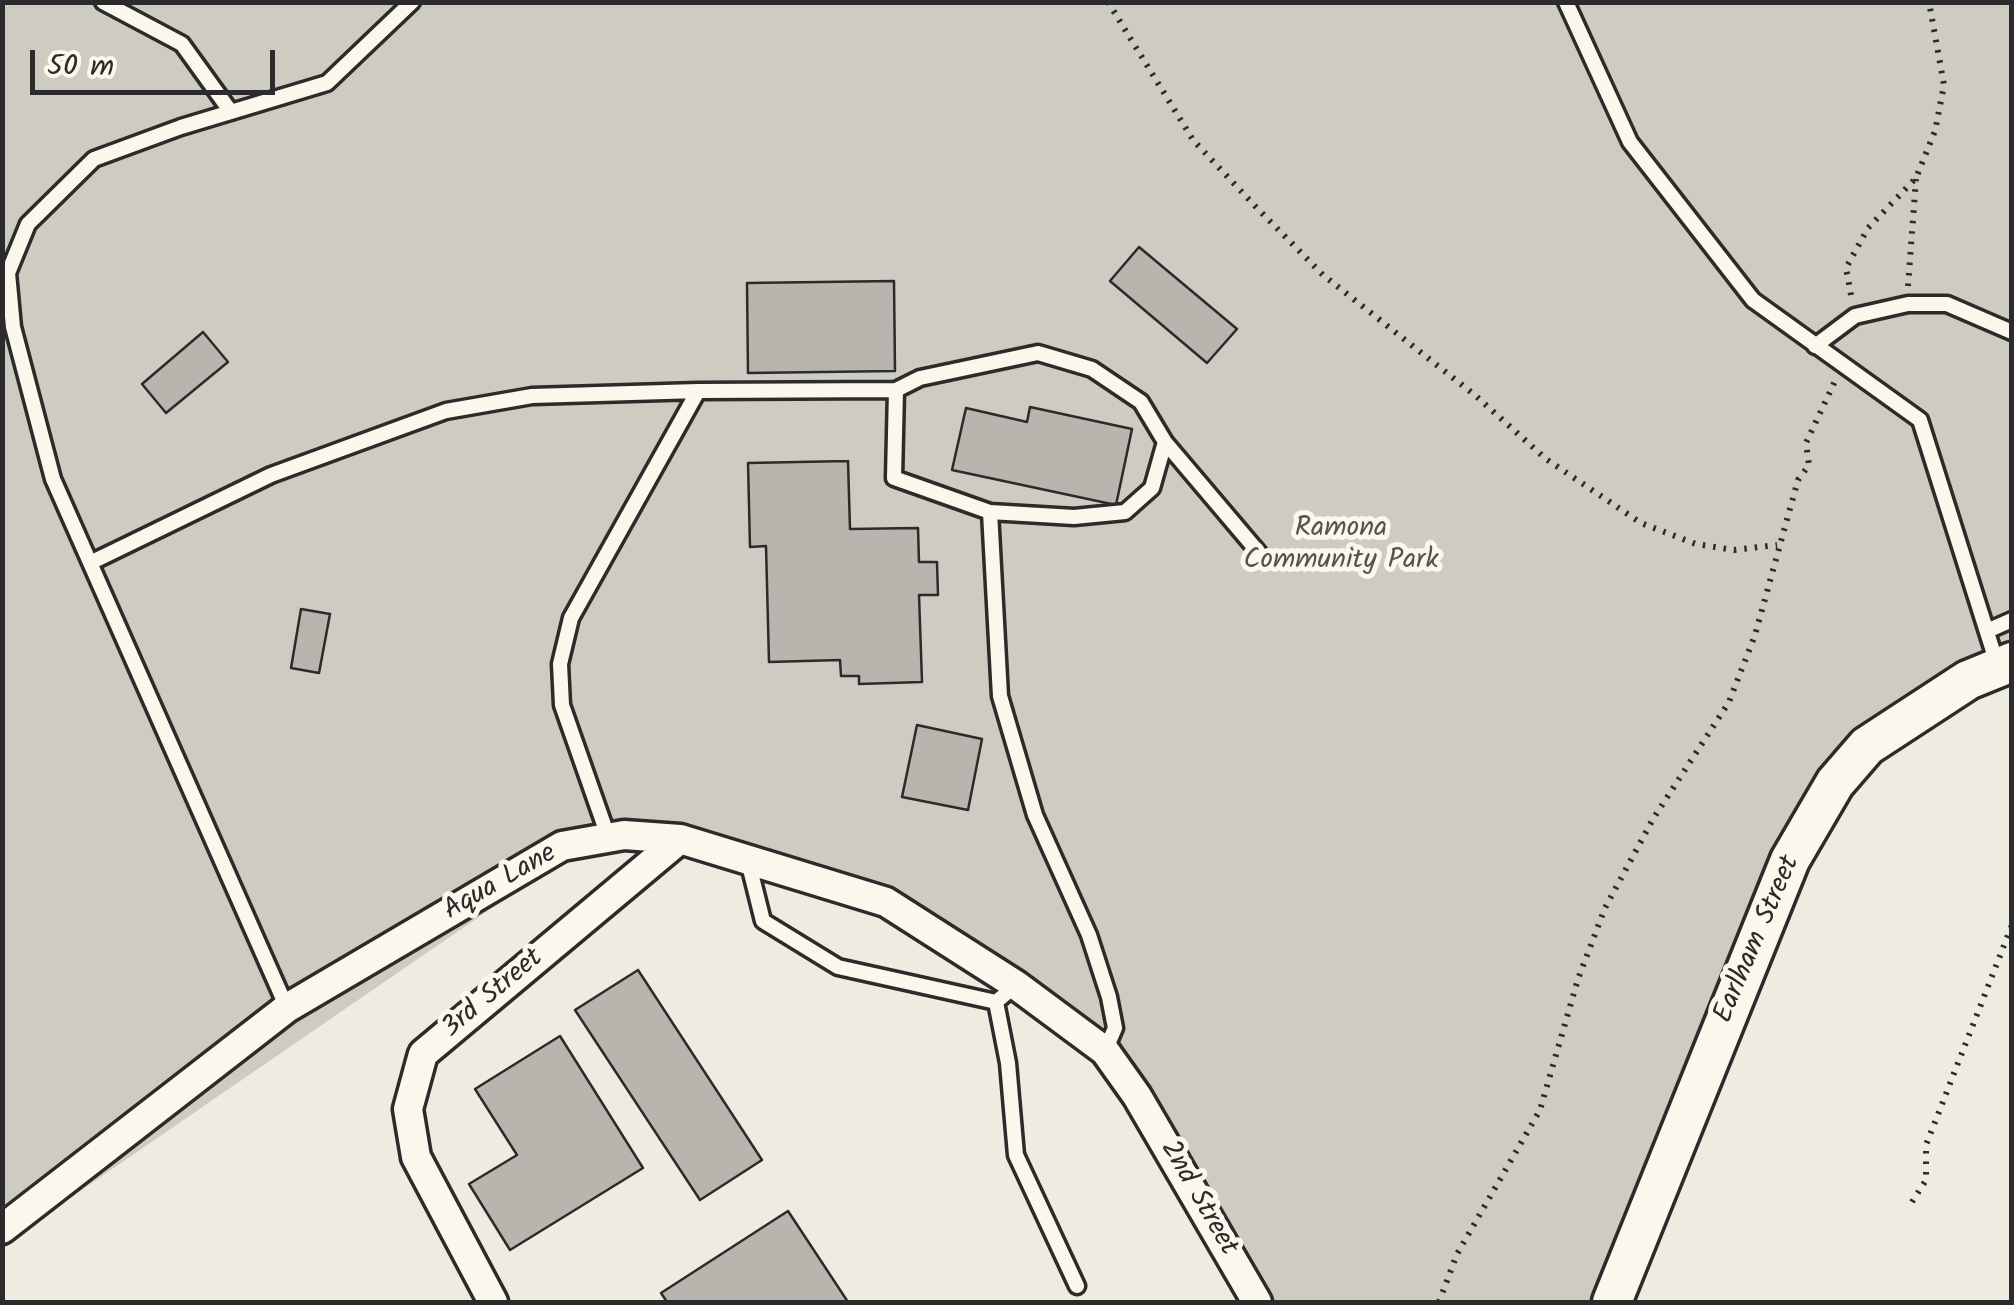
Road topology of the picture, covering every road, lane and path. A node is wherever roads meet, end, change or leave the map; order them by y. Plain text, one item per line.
1 (103, 2) edge
2 (412, 2) edge
3 (1108, 2) edge
4 (1566, 2) edge
5 (1929, 2) edge
6 (231, 112) junction
7 (1916, 178) junction
8 (1908, 304) junction
9 (1855, 316) junction
10 (2012, 332) edge
11 (1816, 346) junction
12 (1842, 367) junction
13 (896, 390) junction
14 (698, 391) junction
15 (1166, 442) junction
16 (990, 512) junction
17 (1778, 544) junction
18 (1259, 553) dead end
19 (92, 562) junction
20 (2012, 620) edge
21 (1987, 631) junction
22 (2005, 665) edge
23 (609, 839) junction
24 (680, 839) junction
25 (748, 860) junction
26 (2012, 925) edge
27 (1006, 994) junction
28 (287, 1008) junction
29 (1104, 1050) junction
30 (1137, 1096) joint
31 (1912, 1202) dead end
32 (2, 1228) edge
33 (1077, 1286) dead end
34 (492, 1302) edge
35 (1257, 1302) edge
36 (1440, 1302) edge
37 (1612, 1302) edge

1 - 6 lane
2 - 6 lane
3 - 17 path
4 - 11 lane
5 - 7 path
6 - 19 lane
7 - 8 path
7 - 9 path
8 - 9 lane
8 - 10 lane
9 - 11 lane
11 - 12 lane
12 - 17 path
12 - 21 lane
13 - 14 lane
13 - 15 lane
13 - 16 lane
14 - 19 lane
14 - 23 lane
15 - 16 lane
15 - 18 lane
16 - 29 lane
17 - 36 path
19 - 28 lane
20 - 21 lane
21 - 22 lane
22 - 37 street, Earlham Street
23 - 24 street, Aqua Lane
23 - 28 street, Aqua Lane
24 - 25 street, Aqua Lane
24 - 34 street, 3rd Street
25 - 27 street, Aqua Lane
25 - 27 lane
26 - 31 path
27 - 29 street, Aqua Lane
27 - 33 lane
28 - 32 street, Aqua Lane
29 - 30 street, Aqua Lane
30 - 35 street, 2nd Street

